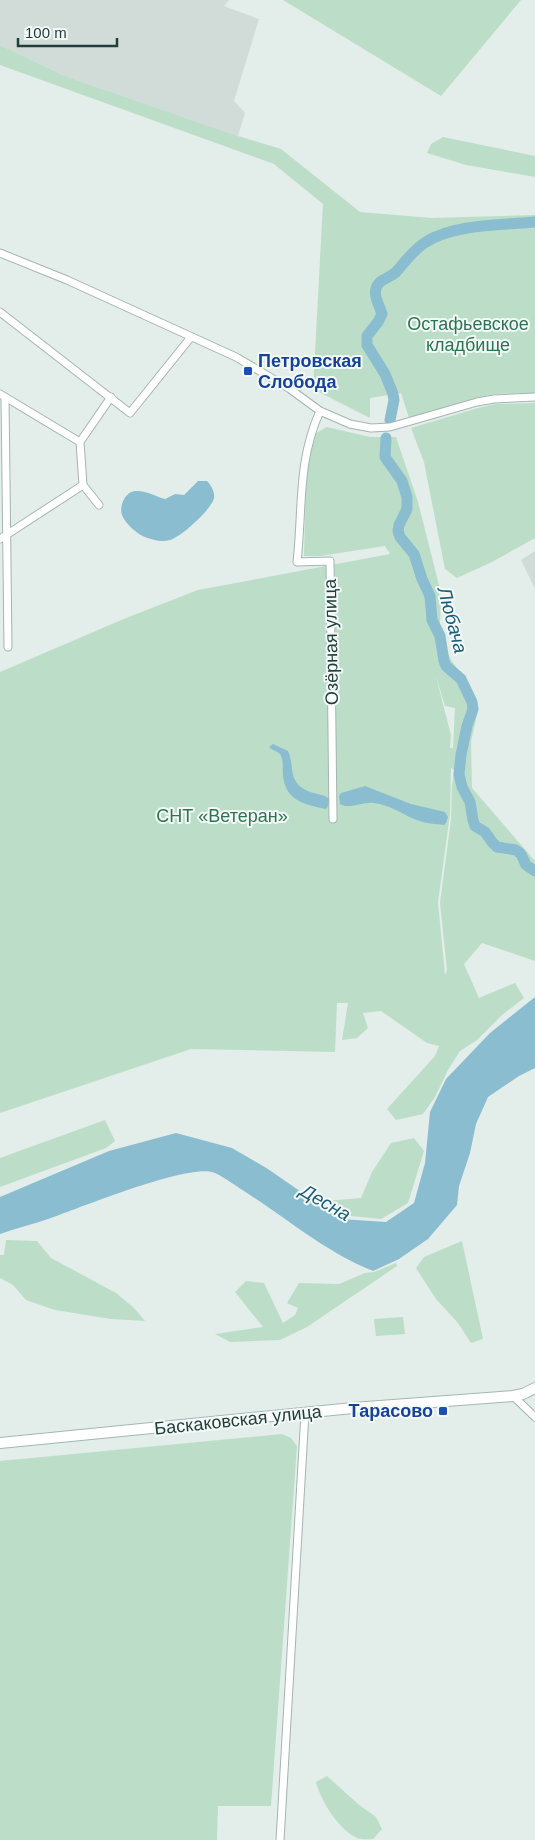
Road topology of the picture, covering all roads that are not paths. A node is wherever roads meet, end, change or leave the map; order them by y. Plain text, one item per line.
1 (0, 253) edge
2 (0, 312) edge
3 (191, 337) junction
4 (3, 396) edge
5 (111, 397) junction
6 (535, 397) edge
7 (320, 411) junction
8 (80, 442) junction
9 (84, 486) junction
10 (99, 505) dead end
11 (8, 535) junction
12 (0, 539) edge
13 (8, 647) dead end
14 (334, 820) dead end
15 (535, 1388) edge
16 (513, 1396) junction
17 (305, 1413) junction
18 (535, 1417) edge
19 (0, 1444) edge
20 (280, 1840) edge

1 - 3 street
2 - 5 street
3 - 5 street
3 - 7 street
4 - 8 street
4 - 11 street
5 - 8 street
6 - 7 street
7 - 14 street, Озёрная улица
8 - 9 street
9 - 10 street
9 - 11 street
11 - 12 street
11 - 13 street
15 - 16 street, Баскаковская улица
16 - 17 street, Баскаковская улица
16 - 18 street
17 - 19 street, Баскаковская улица
17 - 20 street

